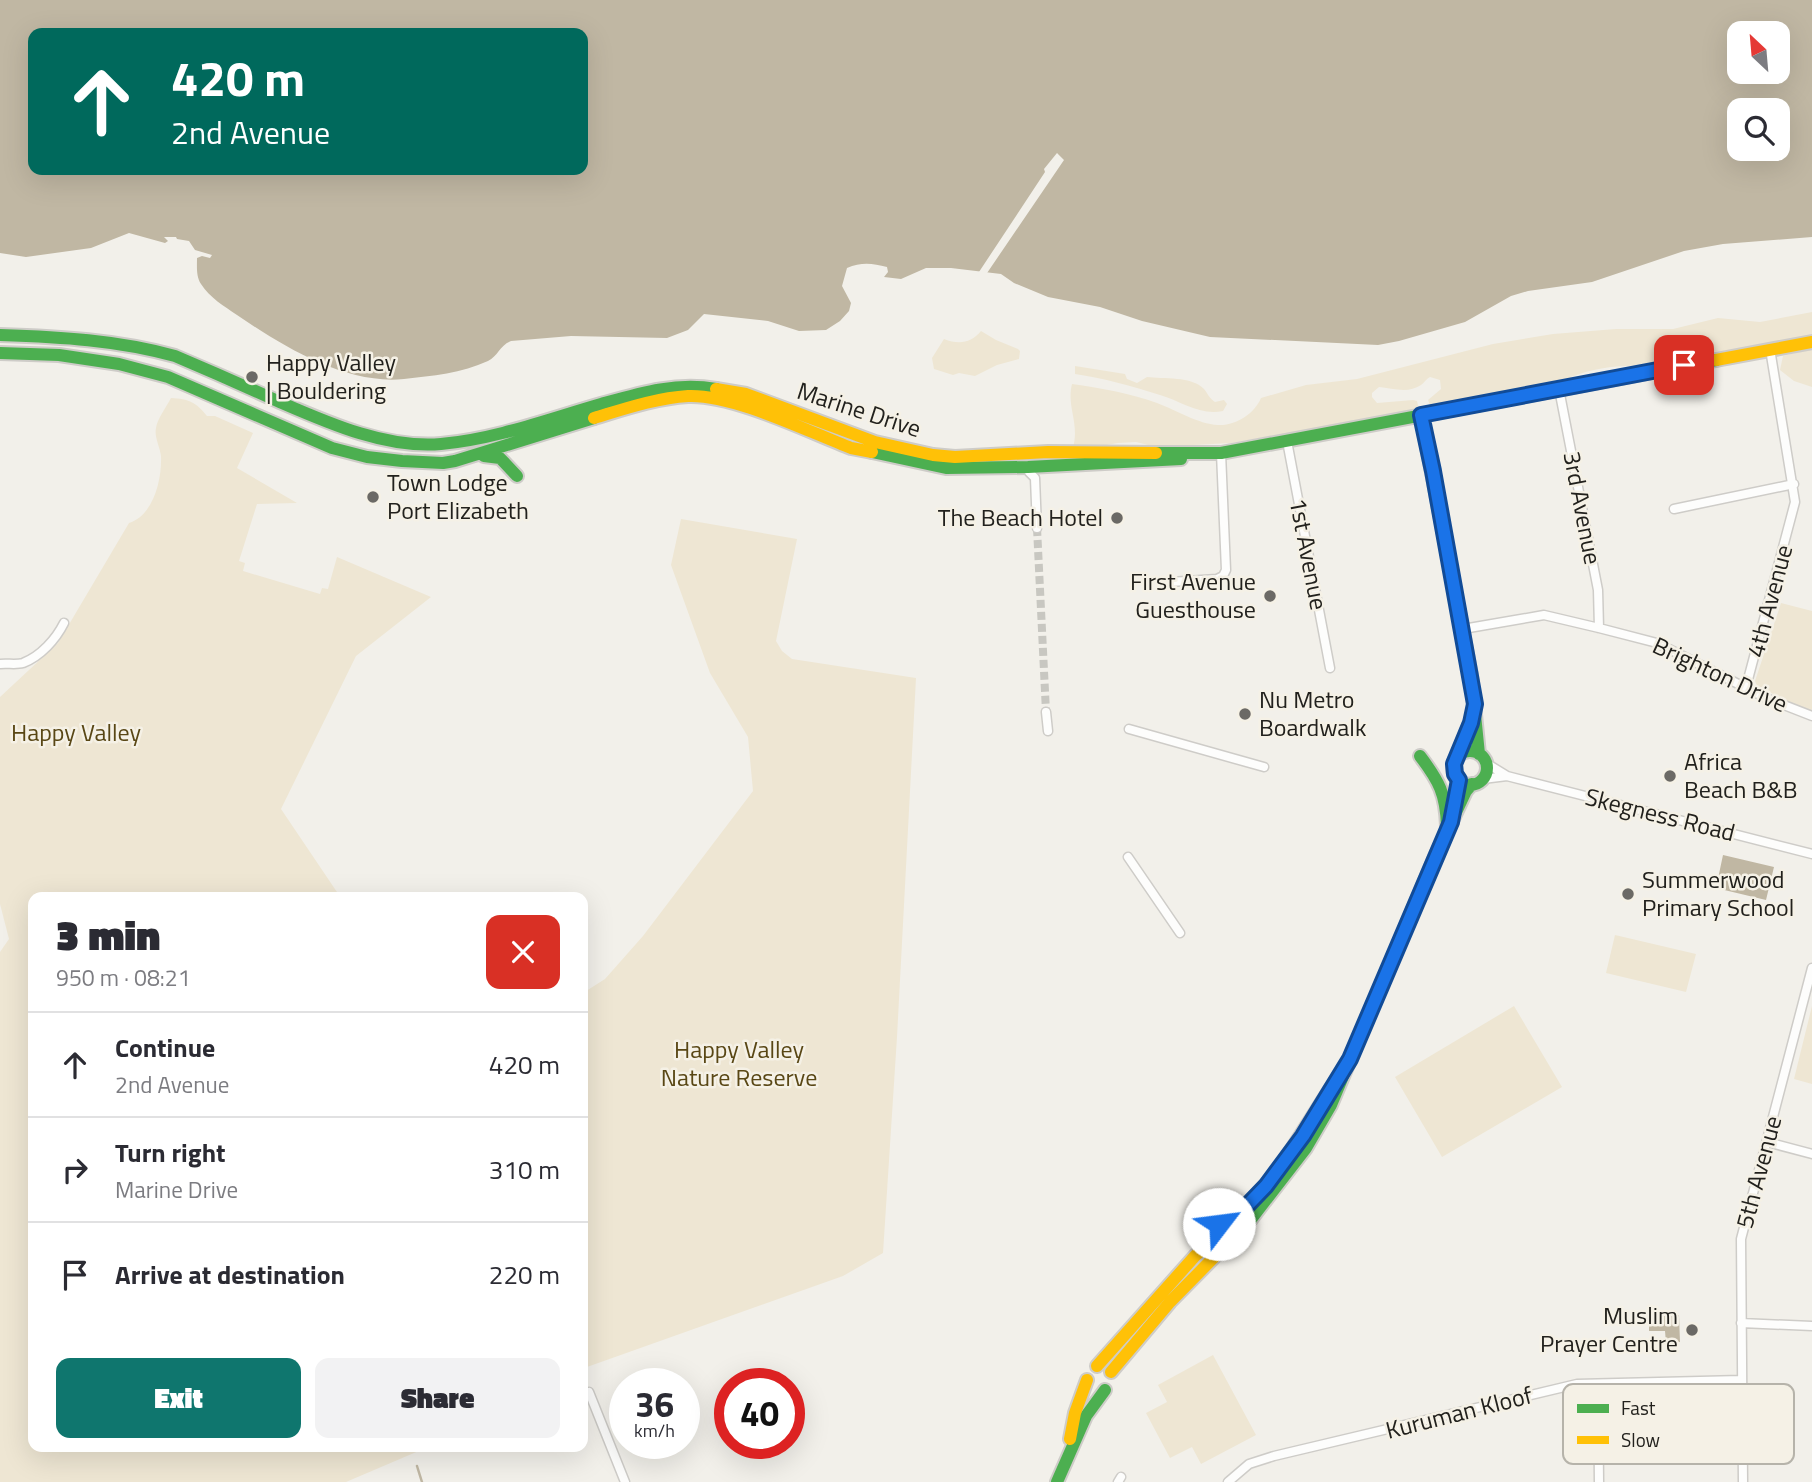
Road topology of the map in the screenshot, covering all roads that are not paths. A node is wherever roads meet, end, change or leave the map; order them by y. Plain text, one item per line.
1 (0, 335) edge
2 (1812, 342) edge
3 (1770, 349) junction
4 (0, 353) edge
5 (1559, 388) junction
6 (1421, 415) junction
7 (508, 439) junction
8 (1287, 441) junction
9 (1215, 453) junction
10 (476, 456) junction
11 (1028, 467) junction
12 (517, 476) dead end
13 (1794, 484) junction
14 (1674, 509) dead end
15 (1037, 528) tunnel mouth
16 (1170, 582) dead end
17 (64, 623) dead end
18 (1599, 628) junction
19 (1463, 629) junction
20 (0, 664) edge
21 (1330, 668) dead end
22 (1746, 687) junction
23 (1475, 704) junction
24 (1046, 712) tunnel mouth
25 (1812, 716) edge
26 (1129, 729) dead end
27 (1048, 731) dead end
28 (1420, 756) dead end
29 (1457, 758) junction
30 (1483, 758) junction
31 (1264, 766) dead end
32 (1507, 776) junction
33 (1459, 780) junction
34 (1478, 781) junction
35 (1449, 826) junction
36 (1812, 854) edge
37 (1128, 857) dead end
38 (1180, 933) dead end
39 (1812, 968) edge
40 (1312, 1130) junction
41 (1767, 1142) junction
42 (1812, 1154) edge
43 (1266, 1186) junction
44 (1218, 1200) dead end
45 (1239, 1214) junction
46 (1245, 1227) junction
47 (1228, 1235) junction
48 (1741, 1323) junction
49 (1812, 1326) edge
50 (1097, 1366) junction
51 (1111, 1372) junction
52 (1087, 1380) junction
53 (1741, 1380) junction
54 (1577, 1384) edge
55 (1598, 1384) joint
56 (1741, 1384) edge
57 (1563, 1387) edge
58 (1105, 1390) junction
59 (589, 1392) dead end
60 (1066, 1460) junction
61 (1599, 1464) edge
62 (1743, 1464) edge
63 (625, 1482) edge
64 (1057, 1482) edge
65 (1228, 1482) edge
66 (1599, 1482) edge
67 (1743, 1482) edge

1 - 7 main road
2 - 3 main road, Marine Drive
3 - 5 main road, Marine Drive
3 - 13 street, 4th Avenue
4 - 10 main road
5 - 6 main road, Marine Drive
5 - 18 street, 3rd Avenue
6 - 8 main road, Marine Drive
6 - 19 main road
7 - 9 main road, Marine Drive
7 - 10 main road
7 - 11 main road, Marine Drive
8 - 9 main road, Marine Drive
8 - 21 street, 1st Avenue
9 - 11 main road, Marine Drive
9 - 16 street
10 - 12 main road
11 - 15 street
13 - 14 street
13 - 22 street, 4th Avenue
17 - 20 street
18 - 19 street, Brighton Drive
18 - 22 street, Brighton Drive
19 - 23 main road
22 - 25 street, Brighton Drive
23 - 29 main road
23 - 30 main road
24 - 27 street
26 - 31 street
28 - 35 main road
29 - 30 main road
29 - 33 main road
30 - 32 street, Skegness Road
30 - 34 main road
32 - 34 street, Skegness Road
32 - 36 street, Skegness Road
33 - 34 main road
33 - 35 main road
34 - 35 main road
35 - 40 main road
37 - 38 street
39 - 41 street, 5th Avenue
40 - 43 main road
40 - 46 main road
41 - 42 street
41 - 48 street, 5th Avenue
43 - 44 main road
43 - 45 main road
45 - 46 main road
45 - 47 main road
46 - 47 main road
47 - 50 main road
47 - 51 main road
48 - 49 street
48 - 53 street, 5th Avenue
50 - 51 main road
50 - 52 main road
51 - 58 main road
52 - 58 main road
52 - 60 main road
53 - 55 street, Kuruman Kloof
53 - 56 street, 5th Avenue
54 - 55 street, Kuruman Kloof
57 - 65 street, Kuruman Kloof
58 - 60 main road
59 - 63 street
60 - 64 main road
61 - 66 street
62 - 67 street, 5th Avenue

